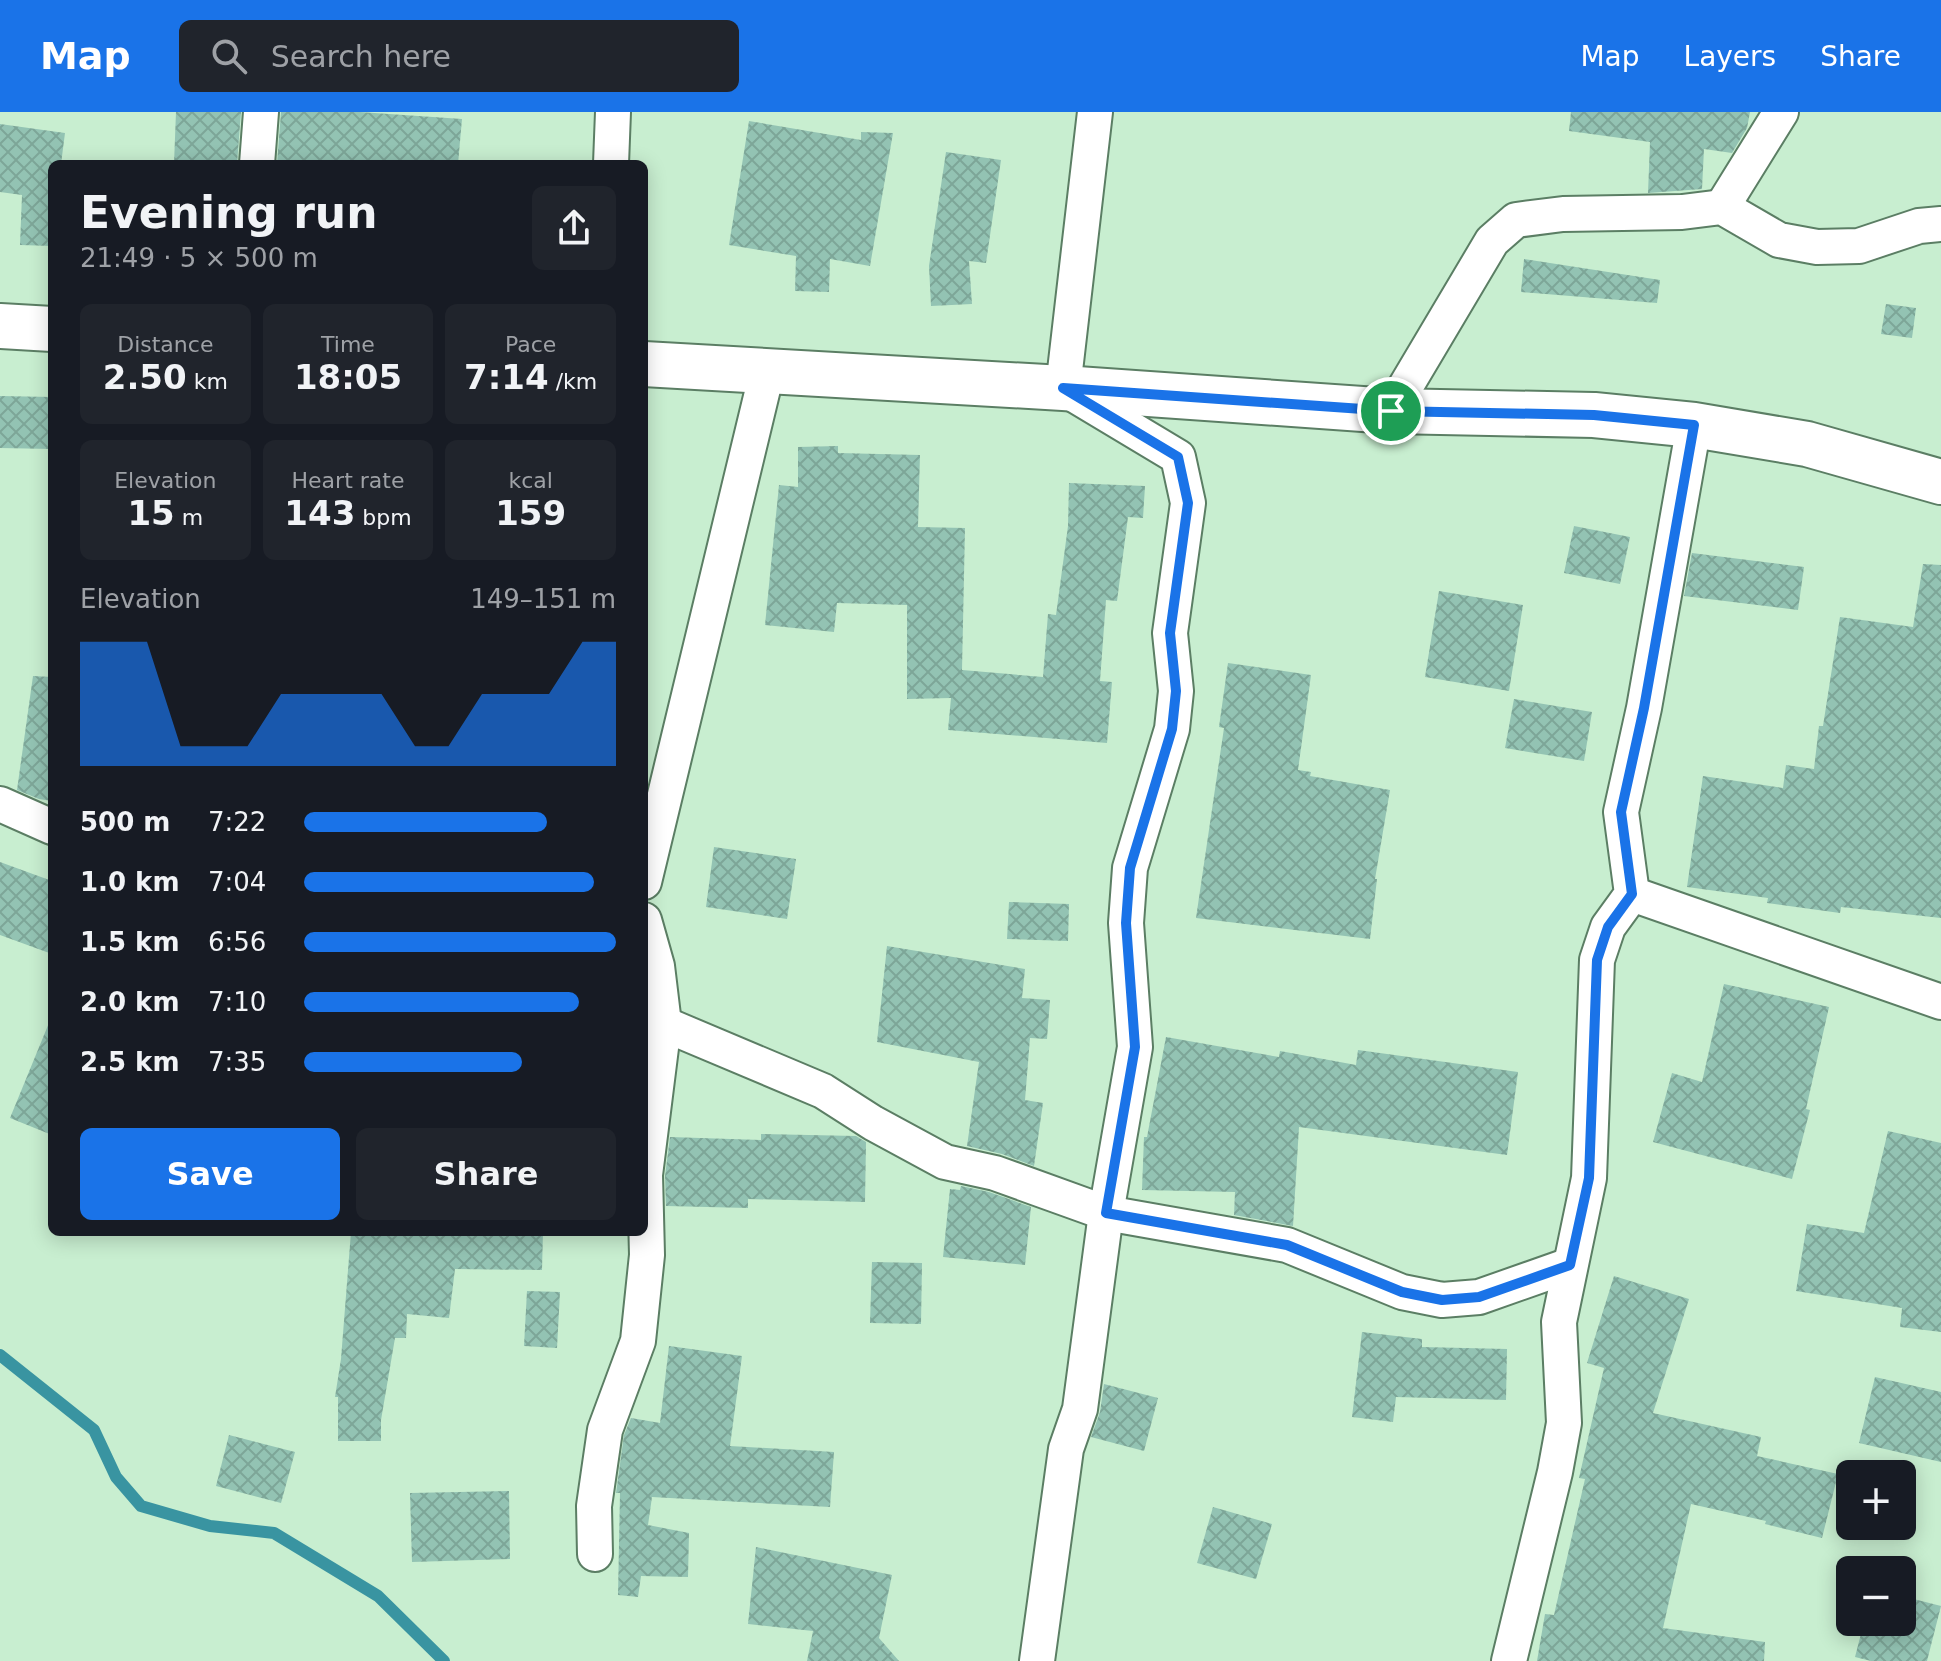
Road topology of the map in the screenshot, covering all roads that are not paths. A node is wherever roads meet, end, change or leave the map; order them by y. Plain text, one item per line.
1 (261, 112) edge
2 (613, 112) edge
3 (1095, 112) edge
4 (1781, 112) edge
5 (257, 160) edge
6 (611, 160) edge
7 (1722, 207) junction
8 (1941, 224) edge
9 (0, 326) edge
10 (48, 329) edge
11 (648, 364) edge
12 (767, 372) junction
13 (1063, 388) junction
14 (1391, 411) junction
15 (1694, 425) junction
16 (1941, 482) edge
17 (0, 804) edge
18 (48, 825) edge
19 (648, 865) edge
20 (1632, 894) junction
21 (648, 934) edge
22 (1941, 1002) edge
23 (664, 1024) junction
24 (648, 1151) edge
25 (1106, 1213) junction
26 (647, 1236) edge
27 (1570, 1265) junction
28 (595, 1554) dead end
29 (1037, 1661) edge
30 (1509, 1661) edge

1 - 5 street
2 - 6 street
3 - 13 street
4 - 7 street
7 - 8 street
7 - 14 street
9 - 10 main road
11 - 12 main road
12 - 13 main road
12 - 19 street
13 - 14 main road
13 - 25 street
14 - 15 main road
15 - 16 main road
15 - 20 street
17 - 18 street
20 - 22 street
20 - 27 street
21 - 23 street
23 - 24 street
23 - 25 street
25 - 27 street
25 - 29 street
26 - 28 street
27 - 30 street

